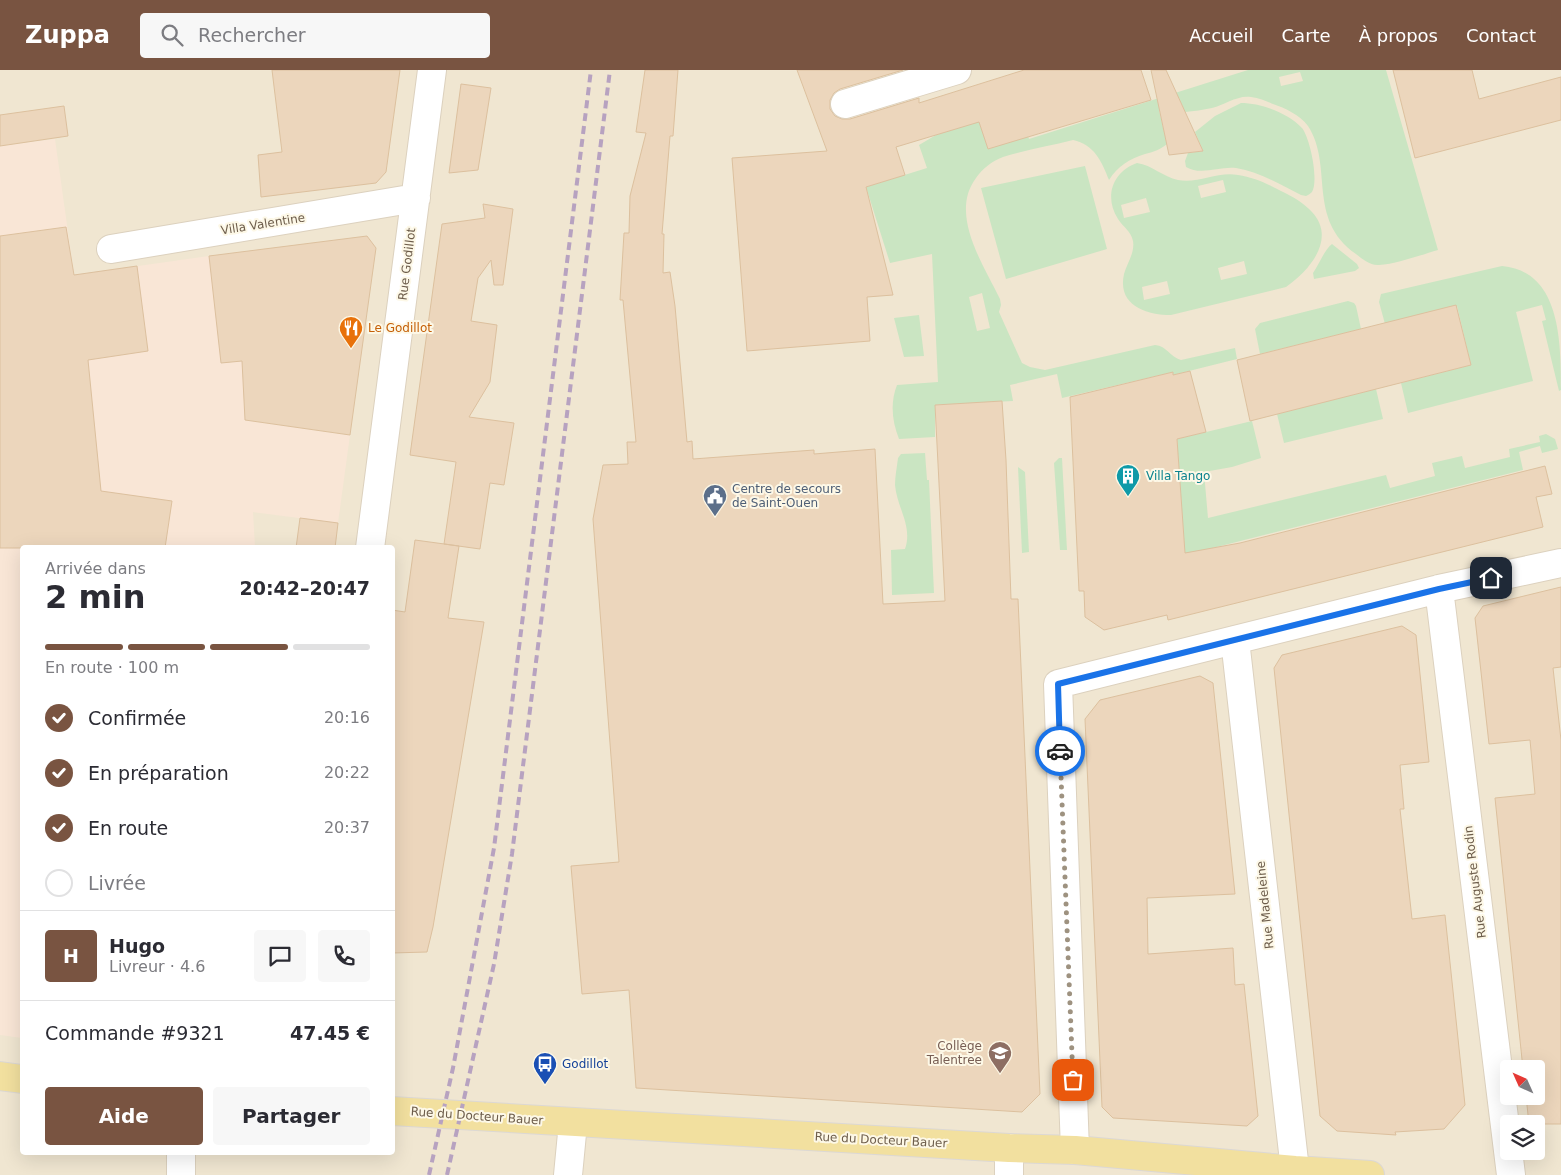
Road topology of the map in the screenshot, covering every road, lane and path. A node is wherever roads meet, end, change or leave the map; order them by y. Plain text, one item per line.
1 (432, 70) edge
2 (957, 70) edge
3 (846, 104) dead end
4 (416, 198) junction
5 (111, 249) dead end
6 (370, 545) edge
7 (1561, 563) edge
8 (1439, 589) junction
9 (1236, 640) junction
10 (0, 1076) edge
11 (20, 1079) edge
12 (395, 1111) edge
13 (573, 1123) junction
14 (1009, 1148) junction
15 (1076, 1150) junction
16 (181, 1155) edge
17 (1295, 1170) junction
18 (181, 1175) edge
19 (568, 1175) edge
20 (1009, 1175) edge
21 (1370, 1175) edge
22 (1511, 1175) edge

1 - 4 street, Rue Godillot
2 - 3 street
4 - 5 street, Villa Valentine
4 - 6 street, Rue Godillot
7 - 8 street
8 - 9 street
8 - 22 street, Rue Auguste Rodin
9 - 15 street
9 - 17 street, Rue Madeleine
10 - 11 main road
12 - 13 main road, Rue du Docteur Bauer
13 - 14 main road, Rue du Docteur Bauer
13 - 19 street
14 - 15 main road, Rue du Docteur Bauer
14 - 20 street
15 - 17 main road, Rue du Docteur Bauer
16 - 18 street
17 - 21 main road, Rue du Docteur Bauer

